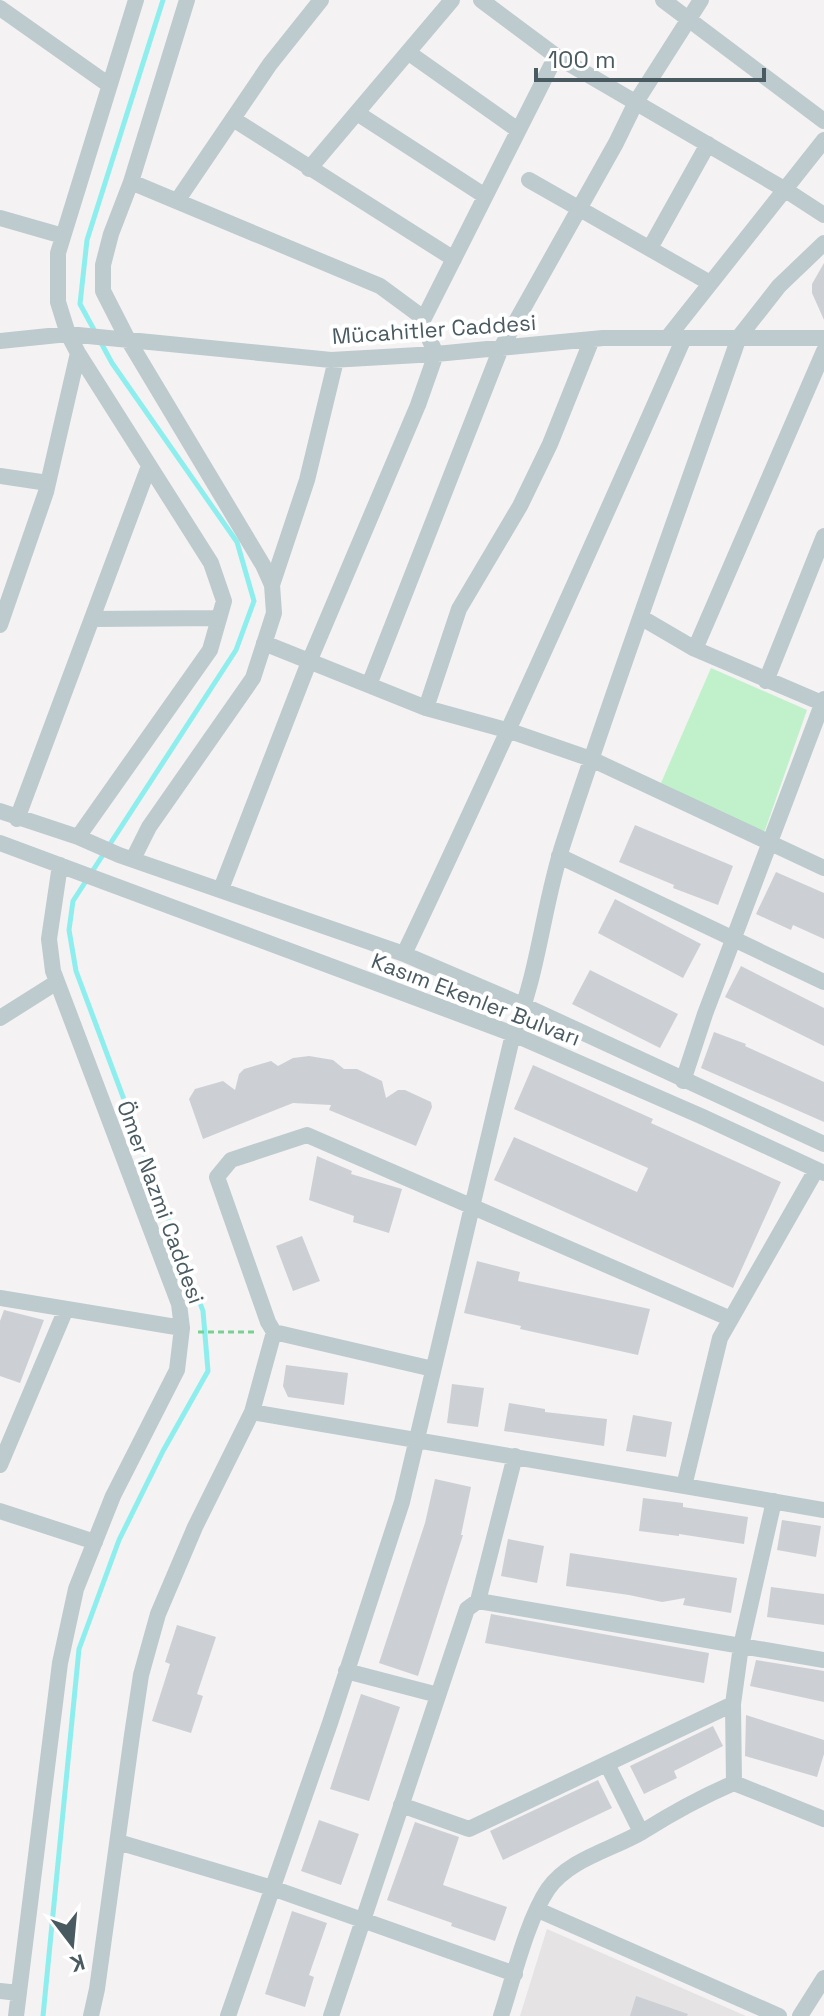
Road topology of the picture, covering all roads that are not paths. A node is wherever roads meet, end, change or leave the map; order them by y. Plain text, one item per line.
1 (136, 0) edge
2 (187, 0) edge
3 (321, 0) edge
4 (452, 0) edge
5 (481, 0) edge
6 (663, 0) edge
7 (701, 0) edge
8 (5, 7) edge
9 (687, 18) junction
10 (409, 53) junction
11 (556, 56) junction
12 (109, 85) junction
13 (636, 102) junction
14 (357, 113) junction
15 (233, 119) junction
16 (824, 121) edge
17 (518, 130) junction
18 (824, 140) edge
19 (708, 144) junction
20 (309, 169) junction
21 (529, 180) dead end
22 (131, 182) junction
23 (784, 189) junction
24 (485, 196) junction
25 (177, 201) junction
26 (580, 207) junction
27 (824, 215) edge
28 (0, 218) edge
29 (63, 236) junction
30 (824, 243) edge
31 (650, 248) junction
32 (454, 259) junction
33 (710, 283) junction
34 (422, 322) junction
35 (68, 334) junction
36 (739, 337) junction
37 (127, 338) junction
38 (676, 338) junction
39 (824, 338) edge
40 (592, 339) junction
41 (0, 341) edge
42 (501, 348) junction
43 (824, 351) edge
44 (78, 353) junction
45 (436, 354) junction
46 (336, 360) junction
47 (149, 466) junction
48 (0, 476) edge
49 (48, 483) junction
50 (824, 536) edge
51 (272, 585) junction
52 (219, 618) junction
53 (642, 618) junction
54 (92, 619) junction
55 (0, 625) edge
56 (264, 643) junction
57 (695, 649) junction
58 (309, 662) junction
59 (766, 681) junction
60 (369, 685) junction
61 (823, 702) edge
62 (426, 708) junction
63 (510, 731) junction
64 (591, 759) junction
65 (0, 811) edge
66 (17, 819) junction
67 (84, 840) junction
68 (0, 843) edge
69 (769, 843) junction
70 (559, 856) junction
71 (126, 857) junction
72 (64, 866) junction
73 (824, 868) edge
74 (221, 889) junction
75 (734, 937) junction
76 (404, 954) junction
77 (57, 982) junction
78 (824, 982) edge
79 (525, 1006) junction
80 (0, 1018) edge
81 (513, 1034) junction
82 (683, 1081) junction
83 (824, 1144) edge
84 (820, 1172) edge
85 (473, 1207) junction
86 (0, 1280) edge
87 (4, 1298) edge
88 (66, 1309) junction
89 (731, 1319) junction
90 (191, 1330) junction
91 (274, 1332) junction
92 (433, 1369) junction
93 (252, 1412) junction
94 (416, 1439) junction
95 (515, 1456) junction
96 (0, 1465) edge
97 (684, 1486) junction
98 (774, 1501) junction
99 (824, 1510) edge
100 (0, 1511) edge
101 (95, 1542) junction
102 (478, 1601) junction
103 (741, 1646) junction
104 (824, 1660) edge
105 (346, 1671) junction
106 (438, 1695) junction
107 (733, 1704) junction
108 (607, 1764) junction
109 (734, 1783) junction
110 (401, 1805) junction
111 (824, 1819) edge
112 (641, 1832) junction
113 (118, 1842) junction
114 (272, 1888) junction
115 (538, 1910) junction
116 (362, 1920) junction
117 (515, 1974) junction
118 (824, 1978) edge
119 (0, 1991) edge
120 (19, 1993) junction
121 (16, 2016) edge
122 (91, 2016) edge
123 (228, 2016) edge
124 (331, 2016) edge
125 (501, 2016) edge
126 (779, 2016) edge
127 (800, 2016) edge

1 - 12 street
2 - 22 street
3 - 15 street
4 - 10 street
5 - 11 street
6 - 9 street
7 - 9 street
8 - 12 street
9 - 13 street
9 - 16 street
10 - 14 street
10 - 17 street
11 - 13 street
11 - 17 street
12 - 29 street
13 - 19 street
13 - 26 street
14 - 20 street
14 - 24 street
15 - 20 street
15 - 25 street
17 - 24 street
18 - 23 street
19 - 23 street
19 - 31 street
20 - 32 street
21 - 26 street
22 - 25 street
22 - 37 street
23 - 27 street
23 - 33 street
24 - 32 street
25 - 34 street
26 - 31 street
26 - 42 street
28 - 29 street
29 - 35 street
30 - 36 street
31 - 33 street
32 - 34 street
33 - 38 street
34 - 45 street
35 - 37 street, Mücahitler Caddesi
35 - 41 street, Mücahitler Caddesi
35 - 44 street
36 - 38 street, Mücahitler Caddesi
36 - 39 street, Mücahitler Caddesi
36 - 53 street
37 - 46 street, Mücahitler Caddesi
37 - 51 street
38 - 40 street, Mücahitler Caddesi
38 - 63 street
40 - 42 street, Mücahitler Caddesi
40 - 62 street
42 - 45 street, Mücahitler Caddesi
42 - 60 street
43 - 57 street
44 - 47 street
44 - 49 street
45 - 46 street, Mücahitler Caddesi
45 - 58 street
46 - 51 street
47 - 52 street
47 - 54 street
48 - 49 street
49 - 55 street
50 - 59 street
51 - 56 street
52 - 54 street
52 - 67 street
53 - 57 street
53 - 64 street
54 - 66 street
56 - 58 street
56 - 71 street
57 - 59 street
58 - 60 street
58 - 74 street
59 - 61 street
60 - 62 street
61 - 69 street
62 - 63 street
63 - 64 street
63 - 76 street
64 - 69 street
64 - 70 street
65 - 66 street
66 - 67 street
67 - 71 street, Kasım Ekenler Bulvarı
68 - 72 street
69 - 73 street
69 - 75 street
70 - 75 street
70 - 79 street
71 - 74 street, Kasım Ekenler Bulvarı
72 - 77 street, Ömer Nazmi Caddesi
72 - 81 street, Kasım Ekenler Bulvarı
74 - 76 street, Kasım Ekenler Bulvarı
75 - 78 street
75 - 82 street
76 - 79 street, Kasım Ekenler Bulvarı
77 - 80 street
77 - 90 street, Ömer Nazmi Caddesi
79 - 81 street
79 - 82 street, Kasım Ekenler Bulvarı
81 - 84 street, Kasım Ekenler Bulvarı
81 - 85 street
82 - 83 street, Kasım Ekenler Bulvarı
84 - 89 street
85 - 89 street
85 - 91 street
85 - 92 street
86 - 87 street
87 - 88 street
88 - 90 street
88 - 96 street
89 - 97 street
90 - 101 street, Ömer Nazmi Caddesi
91 - 92 street
91 - 93 street
92 - 94 street
93 - 94 street
93 - 113 street
94 - 95 street
94 - 105 street
95 - 97 street
95 - 102 street
97 - 98 street
98 - 99 street
98 - 103 street
100 - 101 street
101 - 120 street, Ömer Nazmi Caddesi
102 - 103 street
102 - 106 street
103 - 104 street
103 - 107 street
105 - 106 street
105 - 114 street
106 - 110 street
107 - 108 street
107 - 109 street
108 - 110 street
108 - 112 street
109 - 111 street
109 - 112 street
110 - 116 street
112 - 115 street
113 - 114 street
113 - 122 street
114 - 116 street
114 - 123 street
115 - 117 street
115 - 126 street
116 - 117 street
116 - 124 street
117 - 125 street
118 - 127 street
119 - 120 street
120 - 121 street, Ömer Nazmi Caddesi

